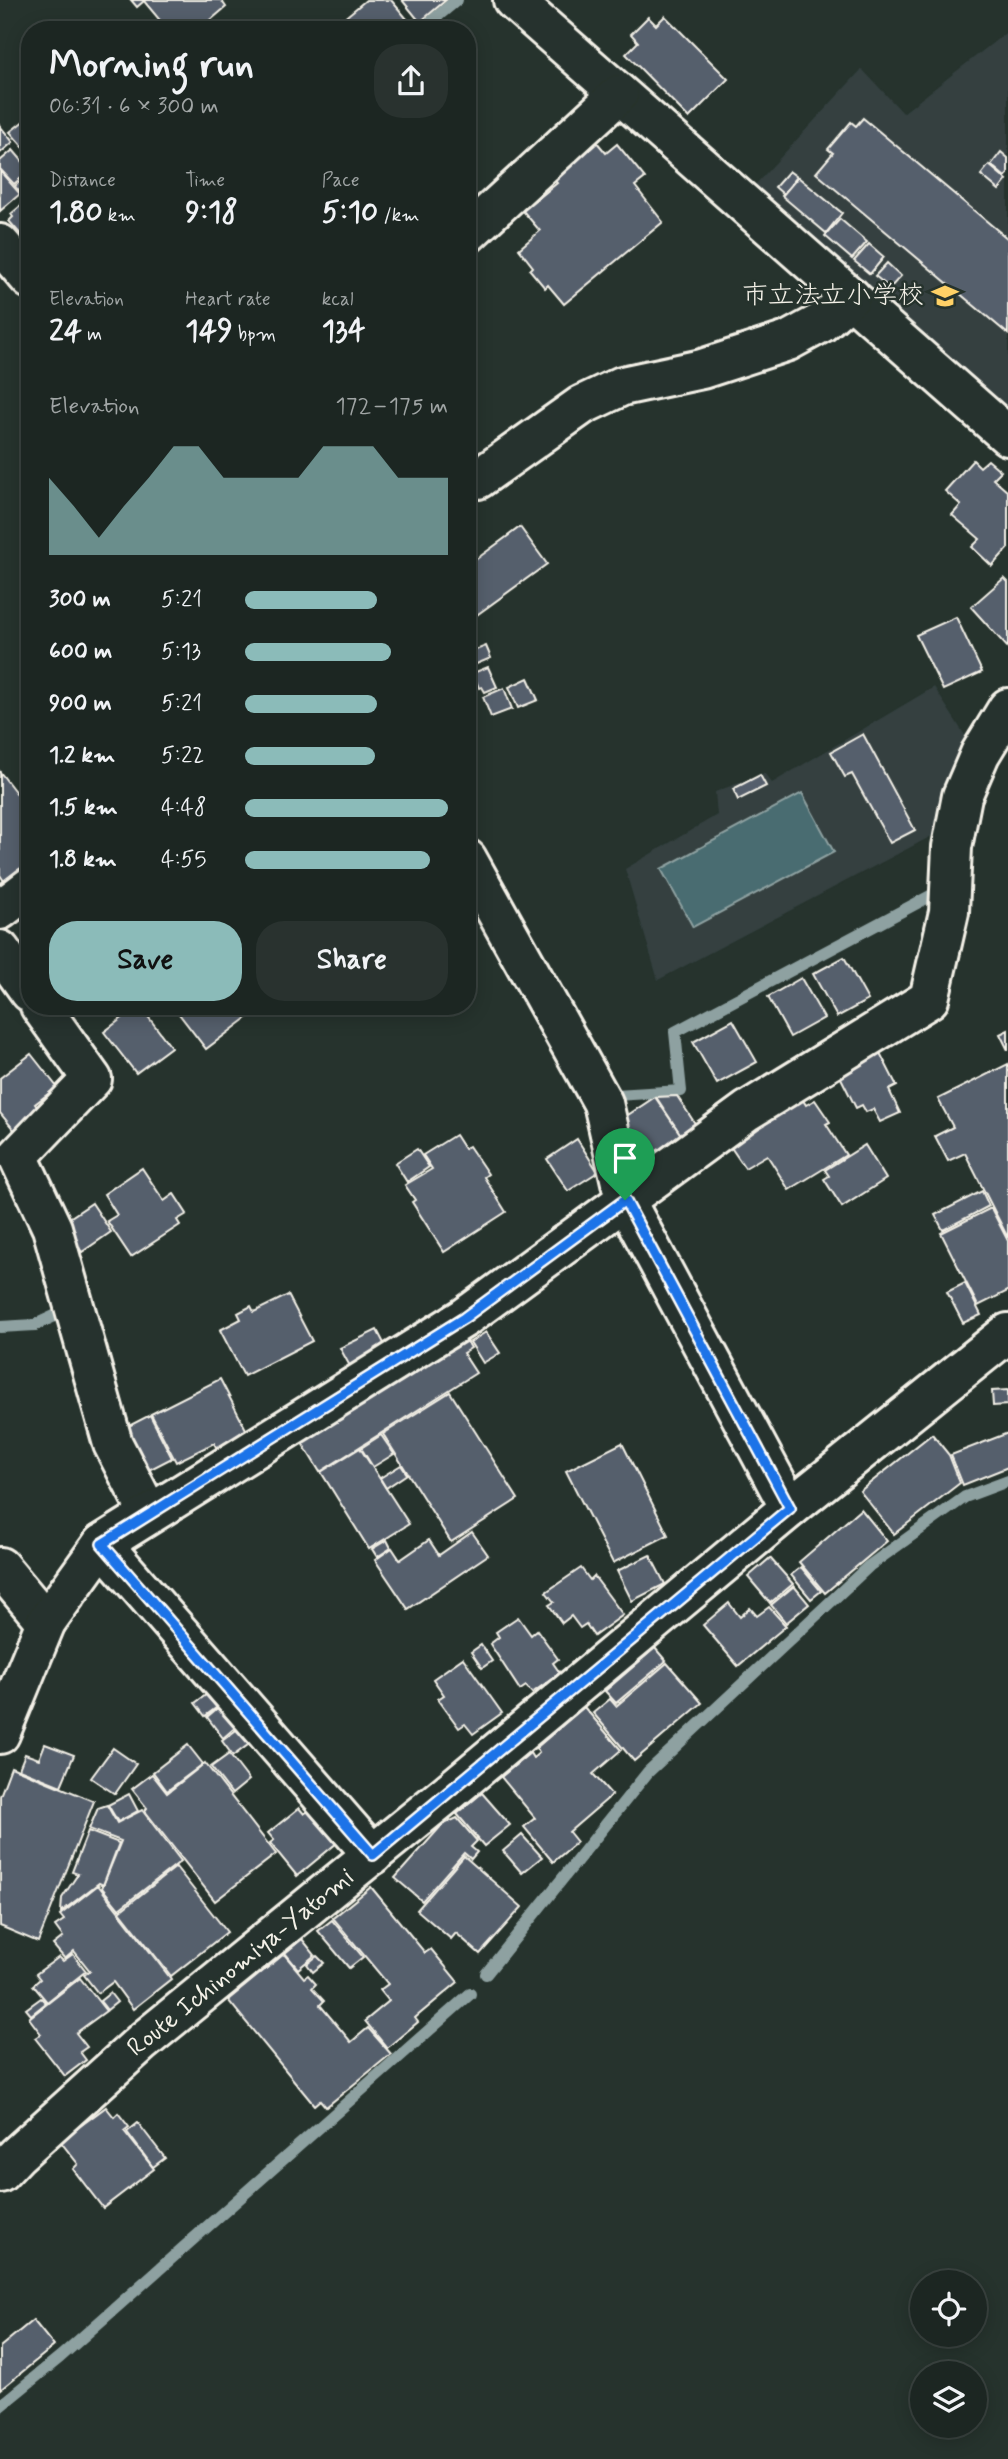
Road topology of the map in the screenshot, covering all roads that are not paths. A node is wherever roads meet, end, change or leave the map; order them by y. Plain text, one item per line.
1 (513, 0) edge
2 (619, 93) junction
3 (476, 226) edge
4 (0, 244) edge
5 (21, 268) edge
6 (851, 297) junction
7 (1008, 436) edge
8 (478, 480) dead end
9 (1008, 708) edge
10 (476, 875) edge
11 (21, 894) edge
12 (0, 910) edge
13 (0, 950) edge
14 (21, 979) edge
15 (46, 1015) edge
16 (625, 1200) junction
17 (1008, 1334) edge
18 (790, 1508) junction
19 (149, 1514) junction
20 (102, 1544) junction
21 (2, 1572) edge
22 (46, 1622) junction
23 (0, 1734) edge
24 (373, 1855) junction
25 (0, 2173) edge

1 - 2 street
2 - 3 street
2 - 6 street
4 - 5 street
6 - 7 street
6 - 8 street
9 - 16 street
10 - 16 street
11 - 12 street
13 - 14 street
15 - 19 street
16 - 18 street
16 - 19 street
17 - 18 street, Route Ichinomiya-Yatomi
18 - 24 street, Route Ichinomiya-Yatomi
19 - 20 street
20 - 22 street
20 - 24 street
21 - 22 street
22 - 23 street
24 - 25 street, Route Ichinomiya-Yatomi

